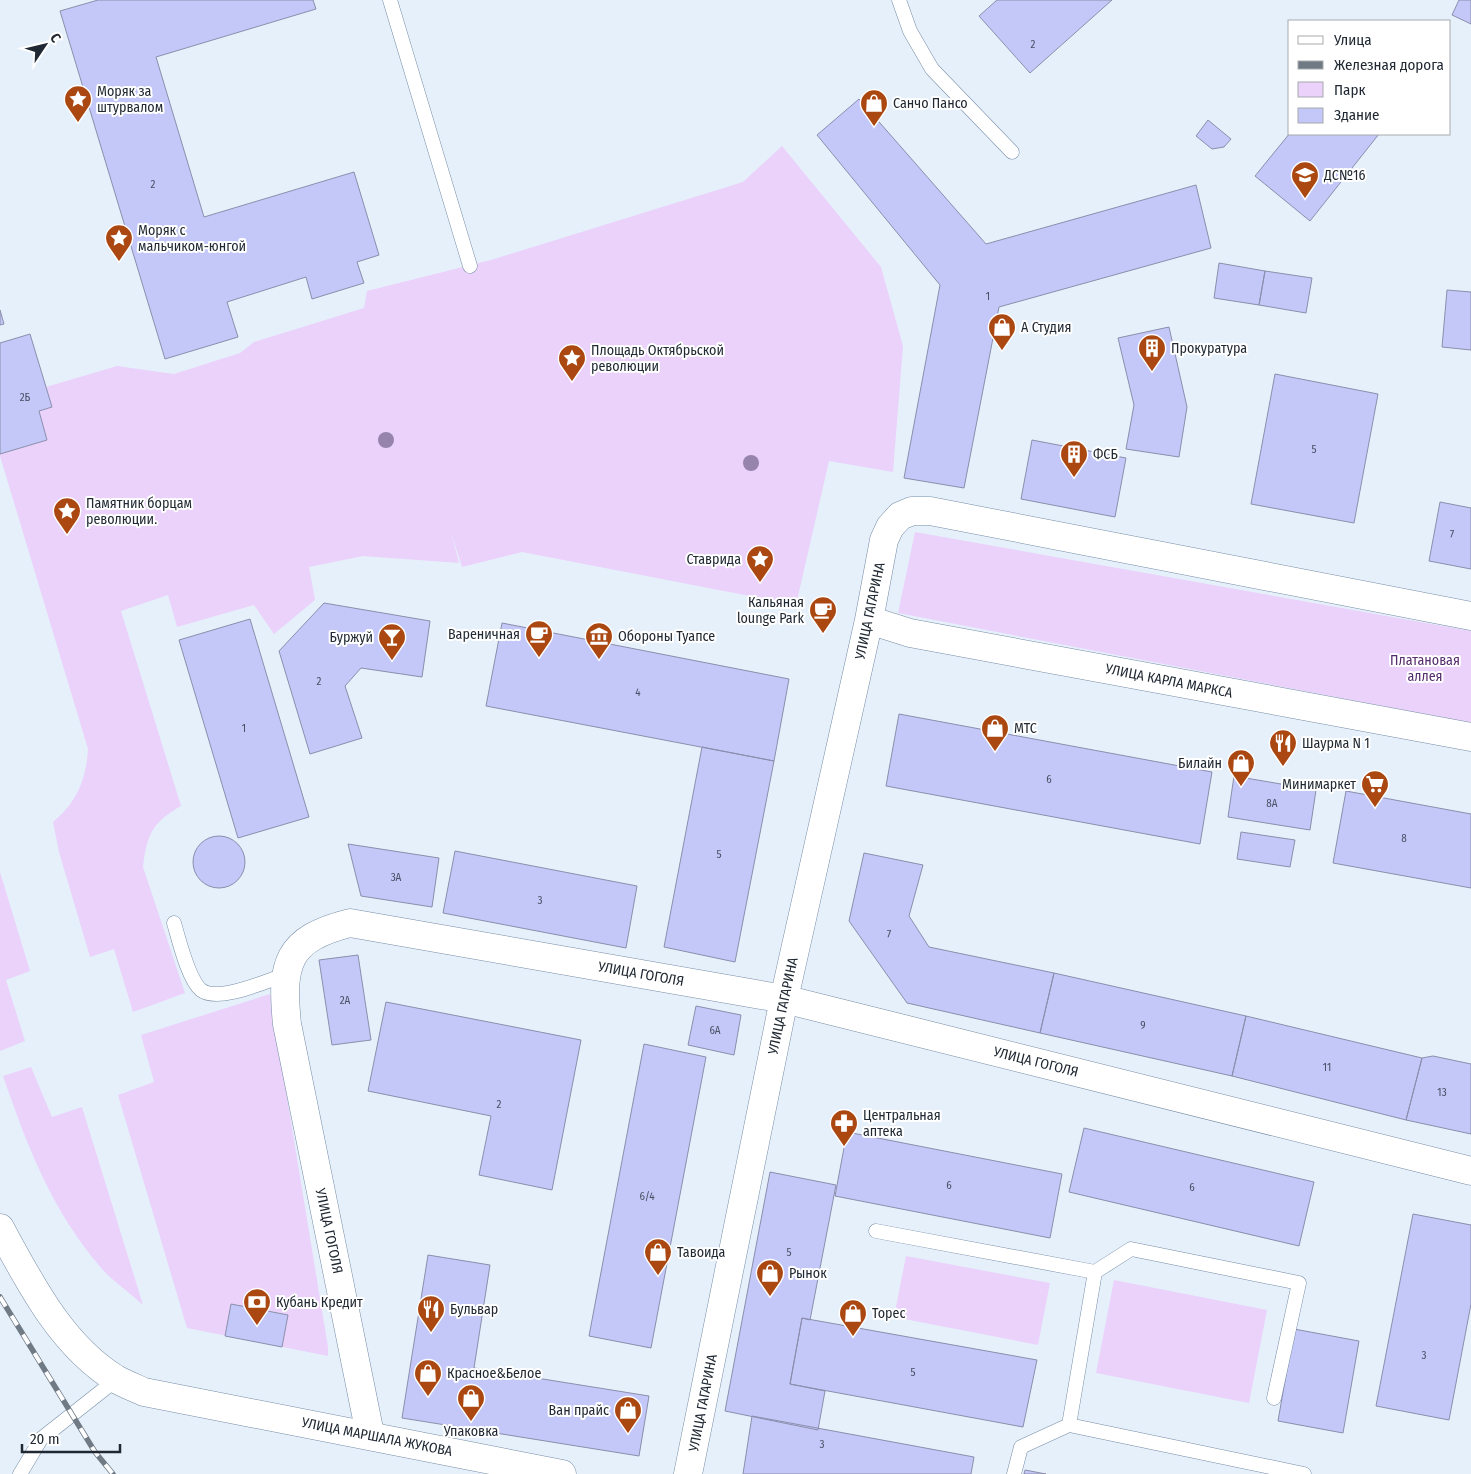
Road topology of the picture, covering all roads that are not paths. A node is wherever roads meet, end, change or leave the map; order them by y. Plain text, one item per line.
1 (390, 0) edge
2 (899, 0) edge
3 (1012, 152) dead end
4 (470, 266) dead end
5 (1471, 616) edge
6 (869, 620) junction
7 (1471, 737) edge
8 (174, 923) dead end
9 (285, 975) junction
10 (784, 1000) junction
11 (1471, 1171) edge
12 (0, 1228) edge
13 (876, 1231) dead end
14 (1095, 1272) junction
15 (117, 1380) junction
16 (1274, 1398) dead end
17 (1069, 1425) junction
18 (370, 1434) junction
19 (20, 1474) edge
20 (562, 1474) edge
21 (688, 1474) edge
22 (1014, 1474) edge
23 (1304, 1474) edge

1 - 4 lane
2 - 3 lane
5 - 6 street, УЛИЦА ГАГАРИНА
6 - 7 street, УЛИЦА КАРЛА МАРКСА
6 - 10 street, УЛИЦА ГАГАРИНА
8 - 9 lane
9 - 10 street, УЛИЦА ГОГОЛЯ
9 - 18 street, УЛИЦА ГОГОЛЯ
10 - 11 street, УЛИЦА ГОГОЛЯ
10 - 21 street, УЛИЦА ГАГАРИНА
12 - 15 street, УЛИЦА МАРШАЛА ЖУКОВА
13 - 14 lane
14 - 16 lane
14 - 17 lane
15 - 18 street, УЛИЦА МАРШАЛА ЖУКОВА
15 - 19 lane
17 - 22 lane
17 - 23 lane
18 - 20 street, УЛИЦА МАРШАЛА ЖУКОВА

